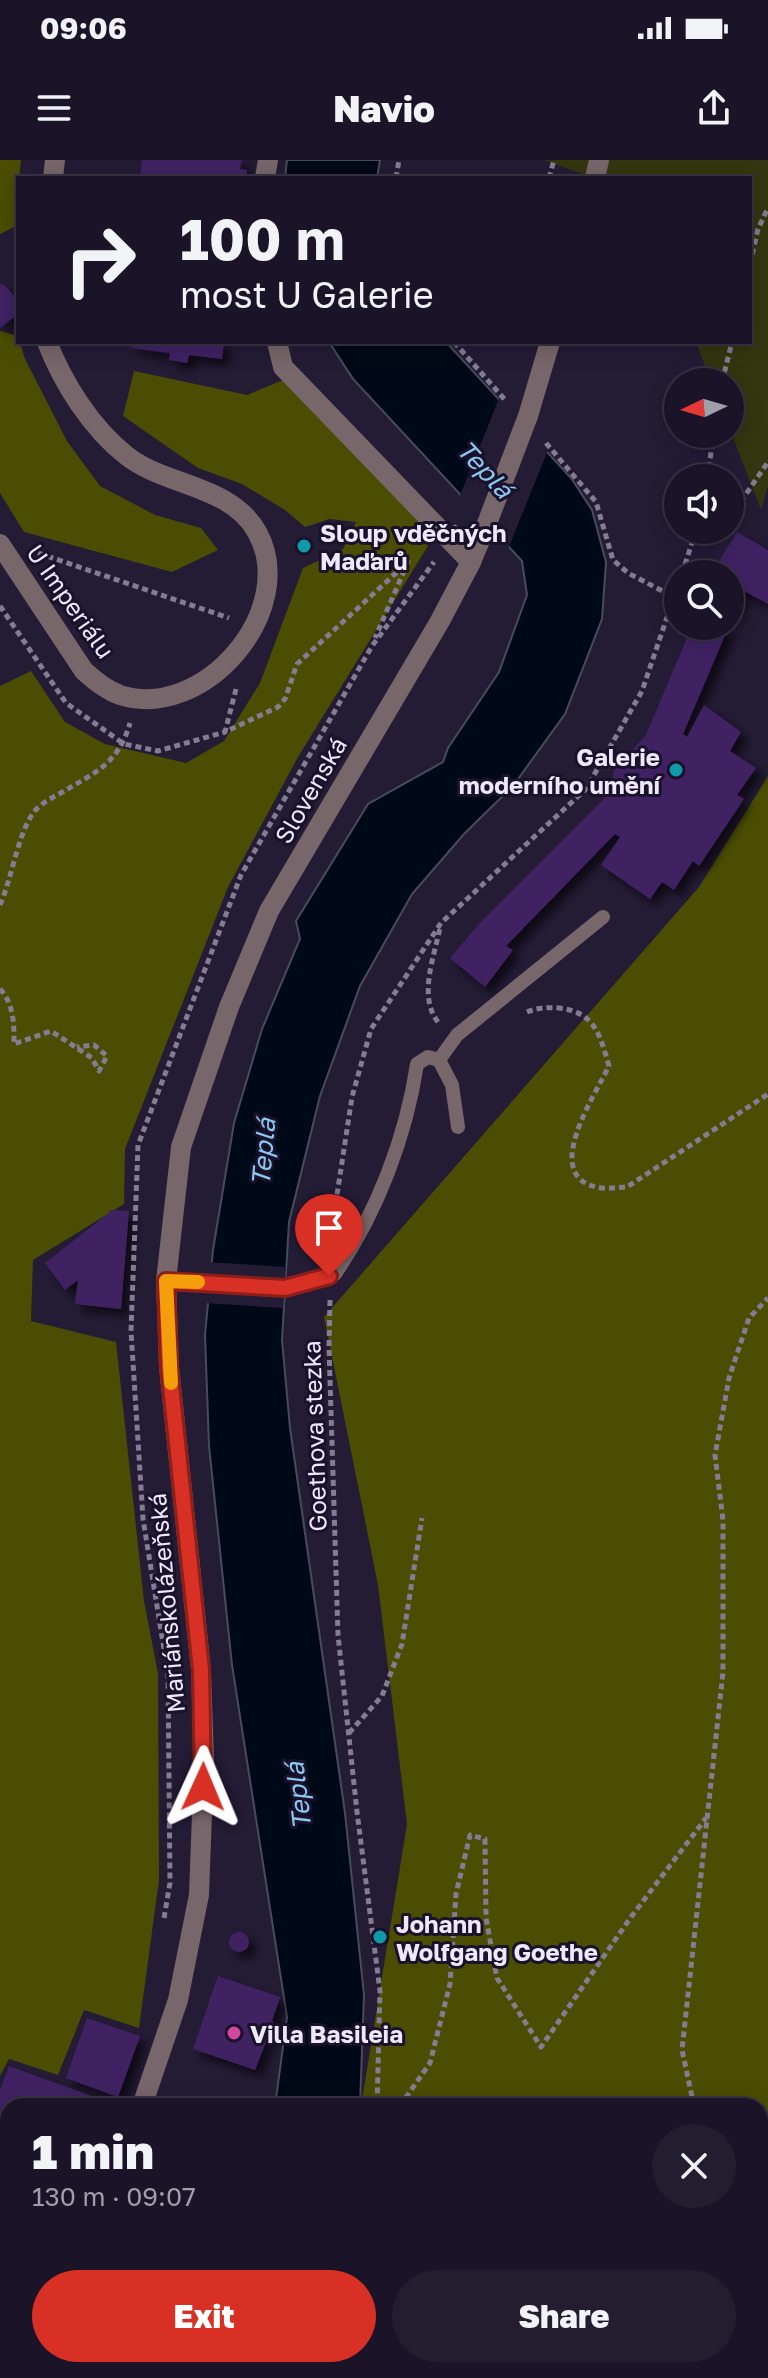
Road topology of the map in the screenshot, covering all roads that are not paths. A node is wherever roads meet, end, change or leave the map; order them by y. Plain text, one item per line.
1 (48, 344) edge
2 (277, 344) edge
3 (549, 344) edge
4 (0, 544) edge
5 (471, 562) junction
6 (603, 917) dead end
7 (439, 1060) junction
8 (458, 1127) dead end
9 (166, 1281) junction
10 (145, 2098) edge

1 - 4 street, U Imperiálu
2 - 5 street
3 - 5 street, Slovenská, bridge
5 - 9 street, Slovenská
6 - 7 lane
7 - 8 lane
7 - 9 lane
9 - 10 street, Mariánskolázeňská

